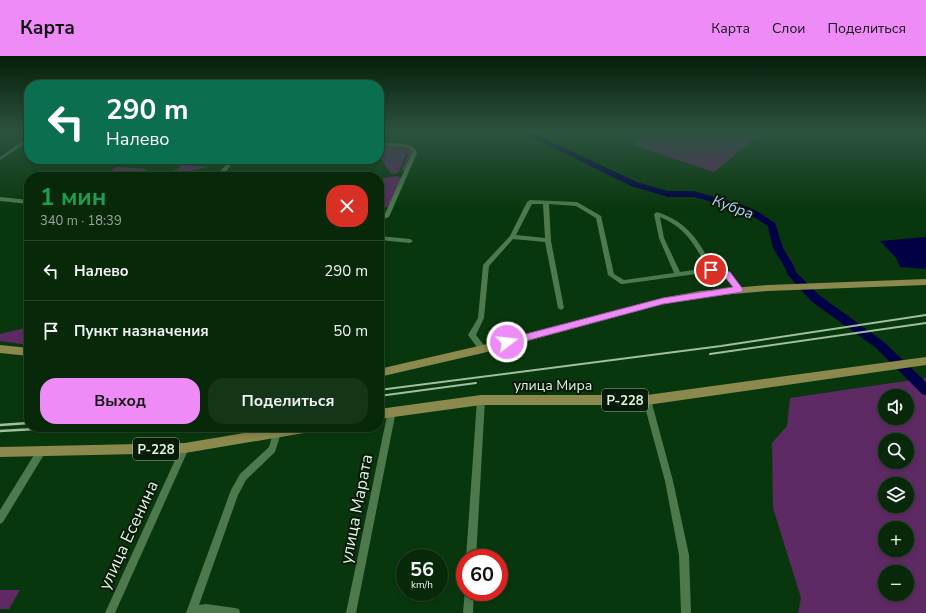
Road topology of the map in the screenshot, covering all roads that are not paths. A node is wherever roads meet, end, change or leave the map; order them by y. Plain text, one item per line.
1 (413, 157) edge
2 (230, 164) edge
3 (222, 172) edge
4 (0, 199) edge
5 (24, 201) edge
6 (546, 202) junction
7 (384, 217) edge
8 (512, 237) junction
9 (384, 238) edge
10 (548, 240) junction
11 (410, 241) dead end
12 (711, 270) junction
13 (678, 274) junction
14 (926, 282) edge
15 (739, 290) junction
16 (561, 308) dead end
17 (0, 349) edge
18 (483, 349) junction
19 (24, 351) edge
20 (926, 361) edge
21 (384, 372) edge
22 (482, 400) junction
23 (647, 400) junction
24 (392, 411) junction
25 (384, 413) edge
26 (286, 432) edge
27 (277, 434) junction
28 (185, 448) junction
29 (42, 450) junction
30 (0, 452) edge
31 (0, 519) edge
32 (472, 549) edge
33 (469, 601) edge
34 (110, 613) edge
35 (192, 613) edge
36 (235, 613) edge
37 (351, 613) edge
38 (468, 613) edge
39 (686, 613) edge

1 - 7 street
2 - 3 street
4 - 5 street
6 - 8 street
6 - 10 street
6 - 13 street
8 - 10 street
8 - 18 street
9 - 11 street
10 - 16 street
12 - 13 street
12 - 13 street
12 - 15 street
14 - 15 main road
15 - 18 main road
17 - 19 main road
18 - 21 main road
20 - 23 main road, улица Мира / Р-228
22 - 23 main road, улица Мира / Р-228
22 - 24 main road, улица Мира / Р-228
22 - 32 street
23 - 39 street
24 - 25 main road, улица Мира / Р-228
24 - 37 street, улица Марата
26 - 27 main road, Р-228
27 - 28 main road, Р-228
27 - 35 street
28 - 29 main road, Р-228
28 - 34 street, улица Есенина
29 - 30 main road, Р-228
29 - 31 street
33 - 38 street
35 - 36 street

